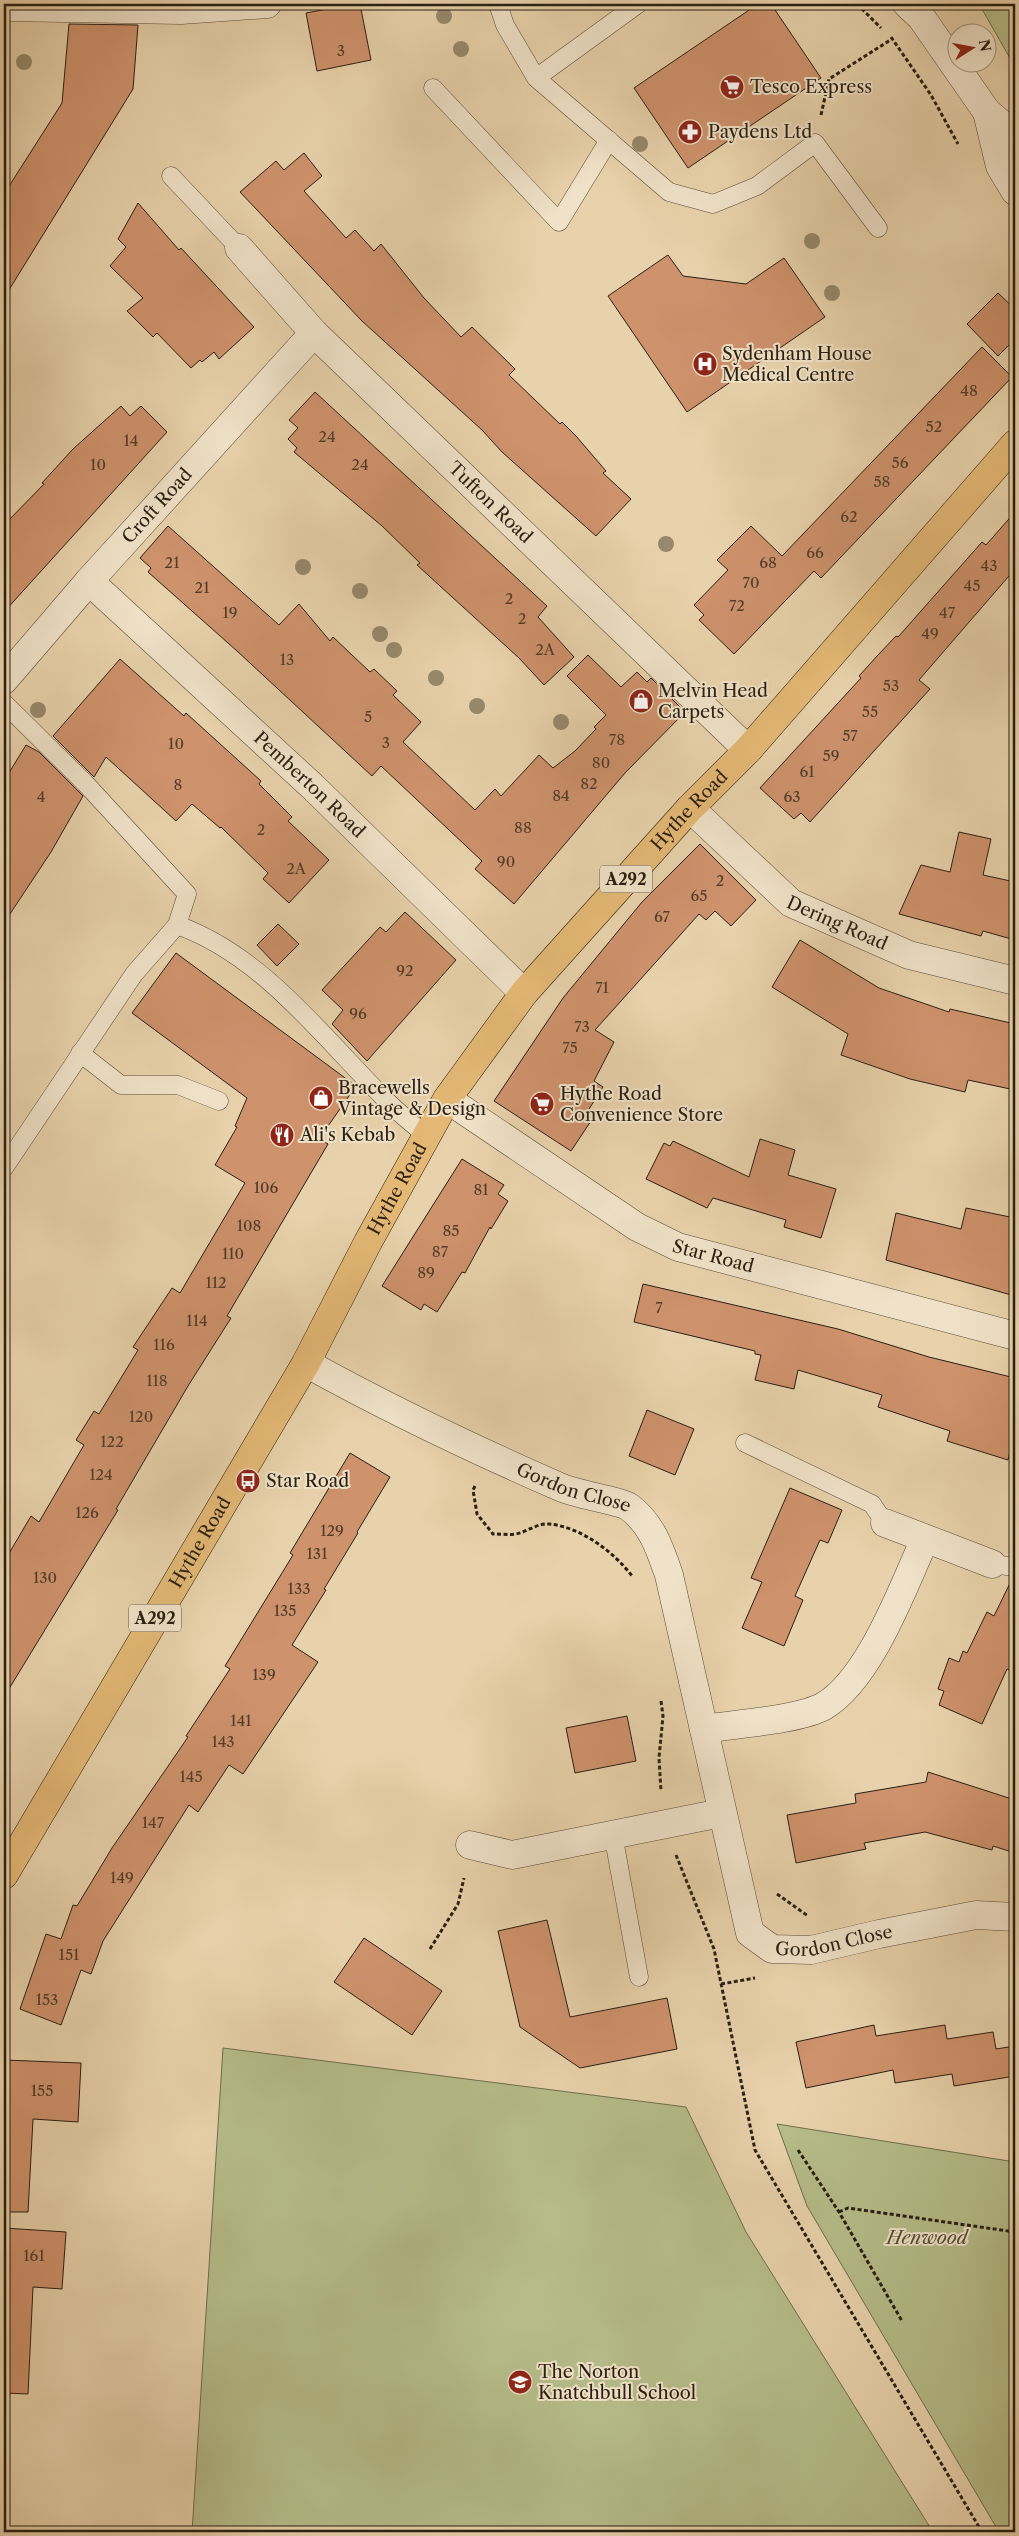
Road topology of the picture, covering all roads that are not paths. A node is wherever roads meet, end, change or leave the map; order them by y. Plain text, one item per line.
1 (267, 4) edge
2 (498, 4) edge
3 (638, 4) edge
4 (907, 4) edge
5 (4, 7) edge
6 (536, 78) junction
7 (433, 88) dead end
8 (987, 112) junction
9 (1015, 136) edge
10 (609, 140) junction
11 (171, 176) dead end
12 (1015, 191) edge
13 (878, 228) dead end
14 (239, 248) joint
15 (314, 333) junction
16 (1015, 444) edge
17 (89, 581) junction
18 (4, 680) edge
19 (4, 703) edge
20 (748, 750) junction
21 (690, 808) junction
22 (177, 925) junction
23 (1015, 982) edge
24 (524, 993) junction
25 (80, 1053) junction
26 (447, 1099) junction
27 (219, 1101) dead end
28 (426, 1135) junction
29 (4, 1168) edge
30 (1015, 1336) edge
31 (306, 1363) junction
32 (745, 1443) dead end
33 (885, 1523) joint
34 (925, 1539) junction
35 (1003, 1566) edge
36 (704, 1729) junction
37 (721, 1813) junction
38 (613, 1834) junction
39 (470, 1845) road end
40 (4, 1875) edge
41 (1015, 1917) edge
42 (639, 1977) dead end

1 - 5 street
2 - 6 lane
3 - 6 lane
4 - 8 street
6 - 10 lane
7 - 10 lane
8 - 9 street
8 - 12 street
10 - 13 lane
11 - 14 lane
14 - 15 street, Tufton Road
15 - 17 street, Croft Road
15 - 20 street, Tufton Road
16 - 20 main road, Hythe Road / A292
17 - 18 street, Croft Road
17 - 24 street, Pemberton Road
19 - 22 lane
20 - 21 main road, Hythe Road / A292
21 - 23 street, Dering Road
21 - 24 main road, Hythe Road / A292
22 - 25 lane
22 - 28 lane
24 - 26 main road, Hythe Road / A292
25 - 27 lane
25 - 29 lane
26 - 28 main road, Hythe Road / A292
26 - 30 street, Star Road
28 - 31 main road, Hythe Road / A292
31 - 36 street, Gordon Close
31 - 40 main road, Hythe Road / A292
32 - 33 lane
33 - 34 street
34 - 35 street
34 - 36 street
36 - 37 street, Gordon Close
37 - 38 street
37 - 41 street, Gordon Close
38 - 39 street
38 - 42 lane

